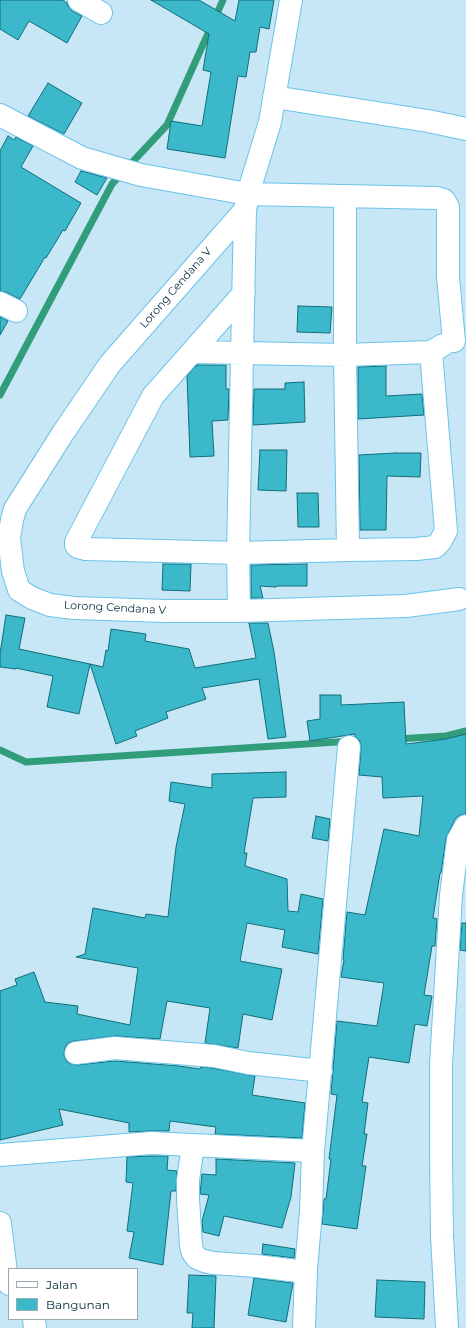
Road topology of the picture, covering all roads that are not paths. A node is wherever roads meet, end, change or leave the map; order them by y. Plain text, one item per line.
1 (79, 0) edge
2 (291, 0) edge
3 (101, 13) dead end
4 (274, 97) junction
5 (0, 114) edge
6 (466, 129) edge
7 (345, 197) junction
8 (247, 202) junction
9 (244, 293) junction
10 (460, 339) edge
11 (192, 352) junction
12 (243, 352) junction
13 (430, 352) junction
14 (345, 356) junction
15 (348, 550) junction
16 (238, 553) junction
17 (9, 589) edge
18 (459, 599) dead end
19 (239, 611) junction
20 (349, 747) dead end
21 (466, 826) edge
22 (76, 1053) dead end
23 (320, 1071) junction
24 (193, 1145) junction
25 (313, 1151) junction
26 (0, 1155) edge
27 (0, 1223) edge
28 (306, 1272) junction
29 (8, 1281) edge
30 (304, 1328) edge
31 (447, 1328) edge

1 - 3 street
2 - 4 street
4 - 6 street
4 - 8 street
5 - 8 street
7 - 8 street
7 - 10 street
7 - 14 street
8 - 9 street
8 - 17 street, Lorong Cendana V
9 - 11 street
9 - 12 street
10 - 13 street
11 - 12 street
11 - 16 street
12 - 14 street
12 - 16 street
13 - 14 street
13 - 15 street
14 - 15 street
15 - 16 street
16 - 19 street
17 - 19 street, Lorong Cendana V
18 - 19 street, Lorong Cendana V
20 - 23 street
21 - 31 street
22 - 23 street
23 - 25 street
24 - 25 street
24 - 26 street
24 - 28 street
25 - 28 street
27 - 29 street
28 - 30 street

